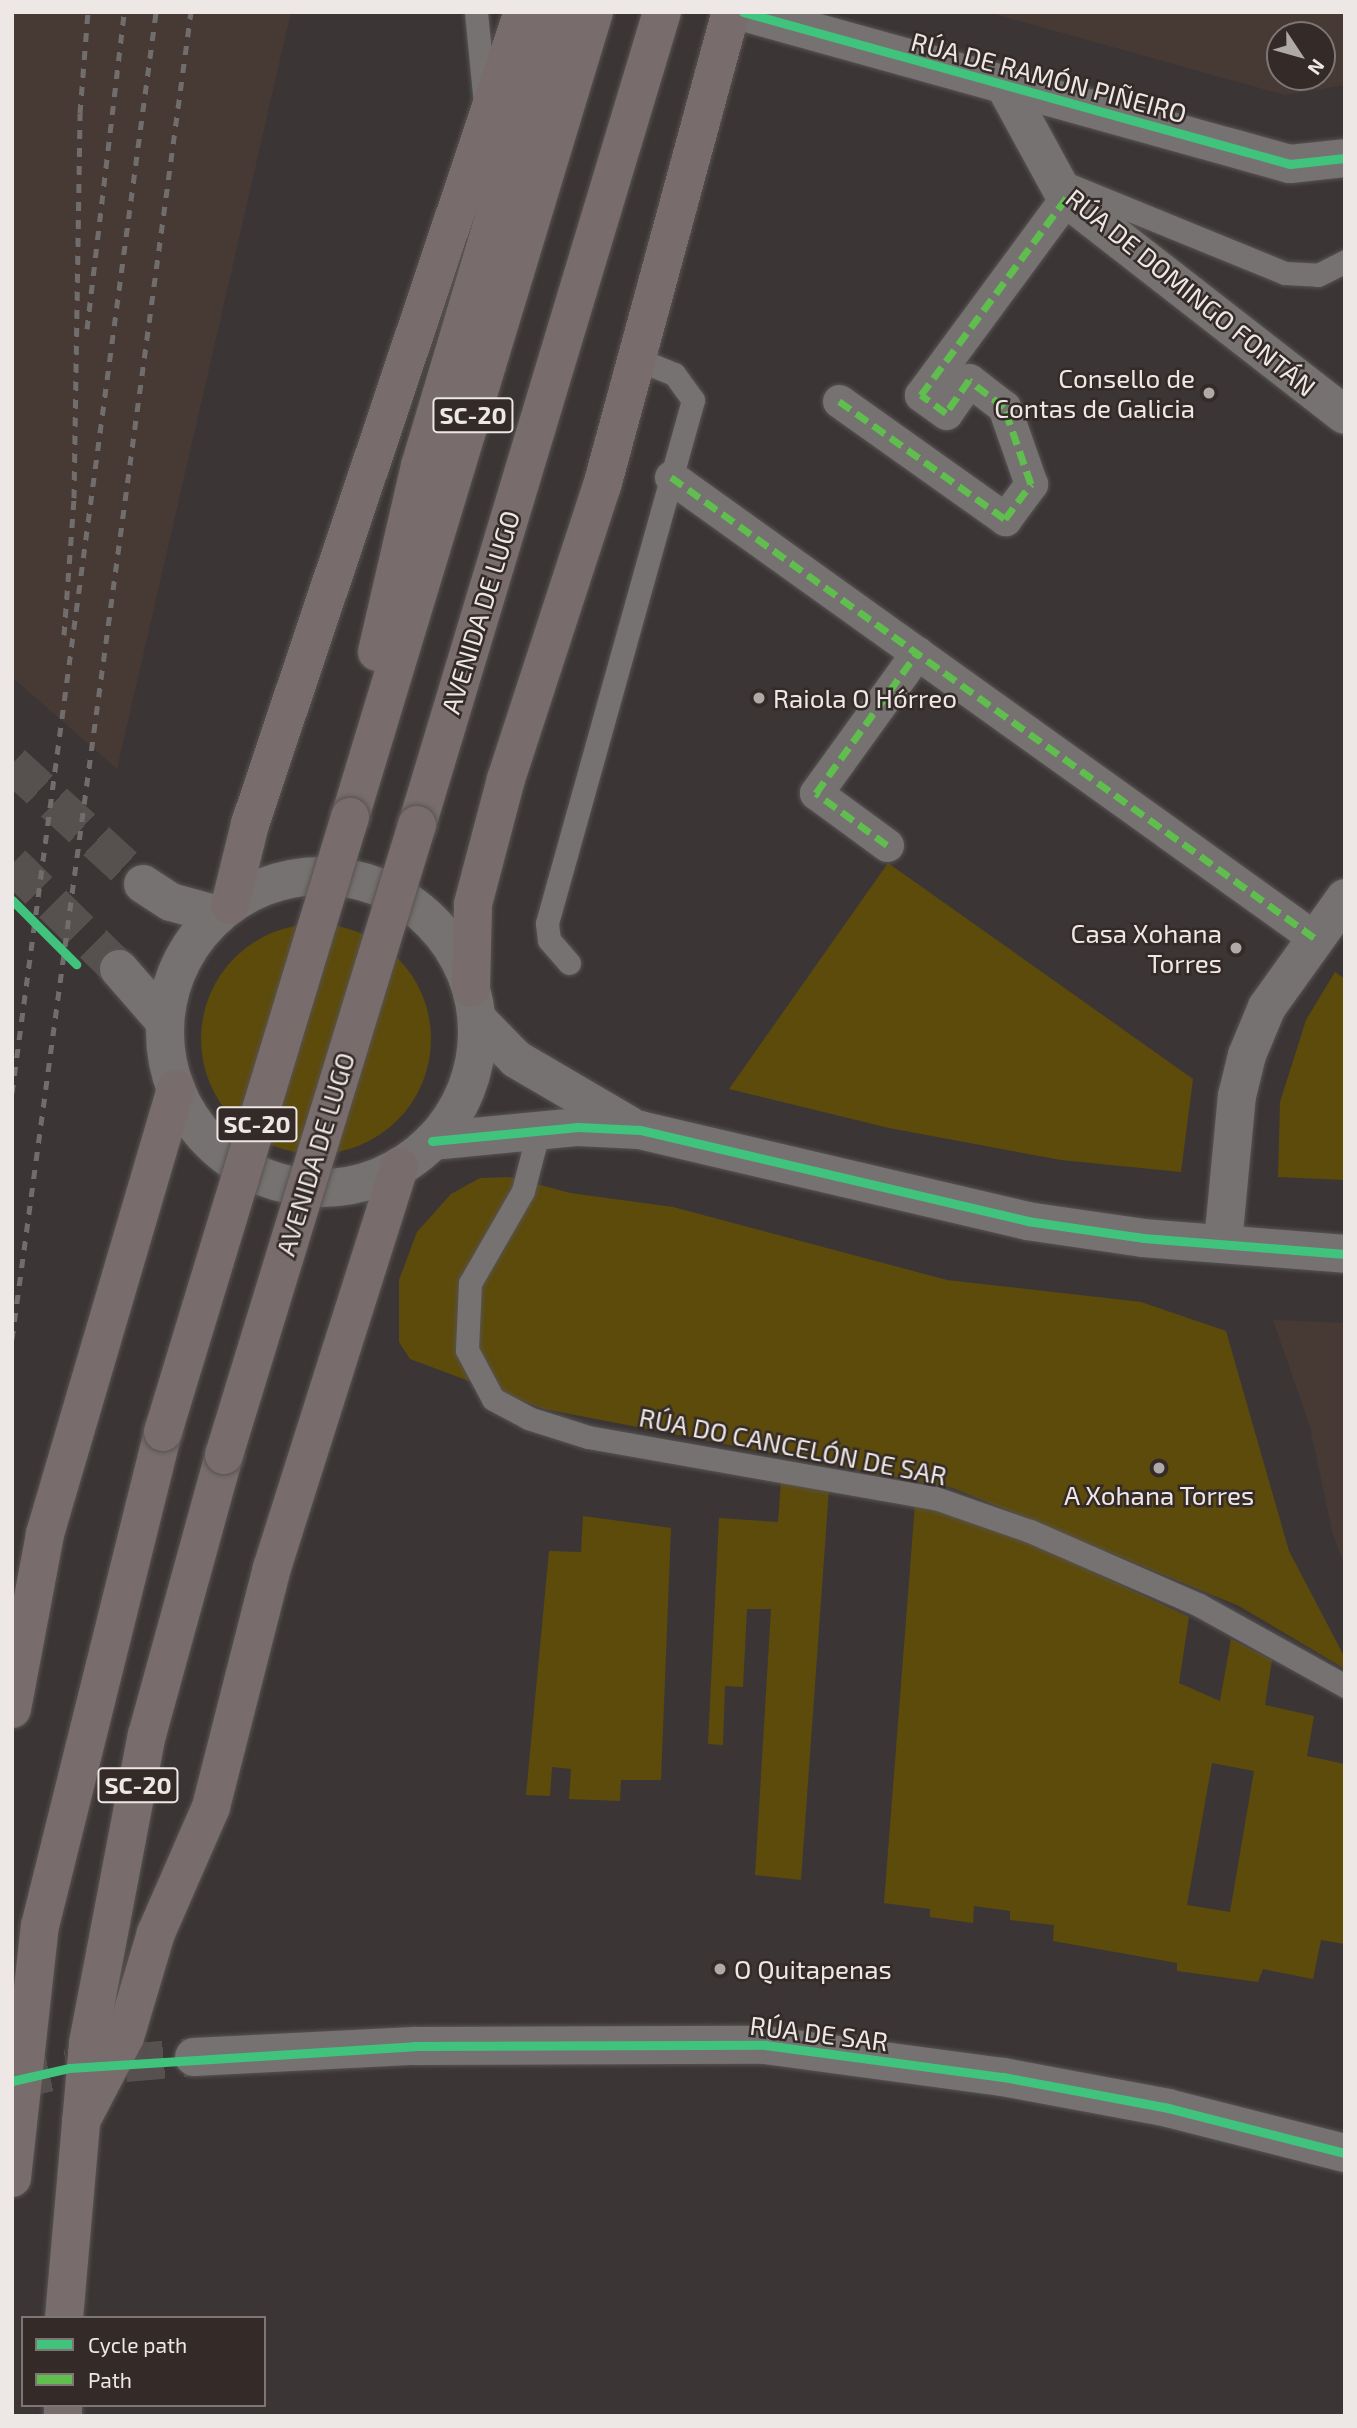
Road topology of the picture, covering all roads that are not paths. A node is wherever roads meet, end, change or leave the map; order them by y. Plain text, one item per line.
1 (476, 12) edge
2 (523, 12) edge
3 (555, 12) edge
4 (594, 12) edge
5 (662, 12) edge
6 (731, 12) edge
7 (743, 12) edge
8 (1006, 88) junction
9 (486, 121) junction
10 (1345, 158) edge
11 (1060, 189) junction
12 (1345, 261) edge
13 (637, 359) junction
14 (839, 401) dead end
15 (1345, 415) edge
16 (671, 477) junction
17 (917, 653) junction
18 (350, 817) junction
19 (887, 845) dead end
20 (143, 884) tunnel mouth
21 (1345, 898) edge
22 (224, 910) junction
23 (1315, 938) junction
24 (569, 963) dead end
25 (119, 969) tunnel mouth
26 (474, 1004) junction
27 (165, 1022) junction
28 (176, 1089) junction
29 (539, 1129) junction
30 (640, 1130) junction
31 (432, 1140) junction
32 (399, 1167) junction
33 (1223, 1243) junction
34 (1345, 1254) edge
35 (1345, 1686) edge
36 (12, 1709) edge
37 (194, 2057) tunnel mouth
38 (81, 2120) junction
39 (1345, 2153) edge
40 (12, 2178) edge
41 (64, 2316) edge

1 - 9 lane
2 - 9 highway
3 - 18 highway
4 - 18 highway, SC-20
5 - 38 highway, AVENIDA DE LUGO / SC-20, bridge
6 - 13 highway
7 - 8 street, RÚA DE RAMÓN PIÑEIRO
8 - 10 street, RÚA DE RAMÓN PIÑEIRO
8 - 11 street, RÚA DE DOMINGO FONTÁN
9 - 22 highway
11 - 12 lane
11 - 14 street
11 - 15 street, RÚA DE DOMINGO FONTÁN
13 - 16 lane
13 - 26 highway
16 - 17 street
16 - 24 lane
17 - 19 street
17 - 23 street
18 - 40 highway, SC-20, bridge
20 - 22 street
21 - 23 street
22 - 26 street
22 - 27 street
23 - 33 street
25 - 27 street
26 - 30 street
26 - 31 street
27 - 28 street
28 - 32 street
28 - 36 highway
29 - 30 street
29 - 31 street
29 - 35 lane, RÚA DO CANCELÓN DE SAR
30 - 33 street
31 - 32 street
32 - 38 highway
33 - 34 street
37 - 39 street, RÚA DE SAR
38 - 41 highway, AVENIDA DE LUGO / SC-20

